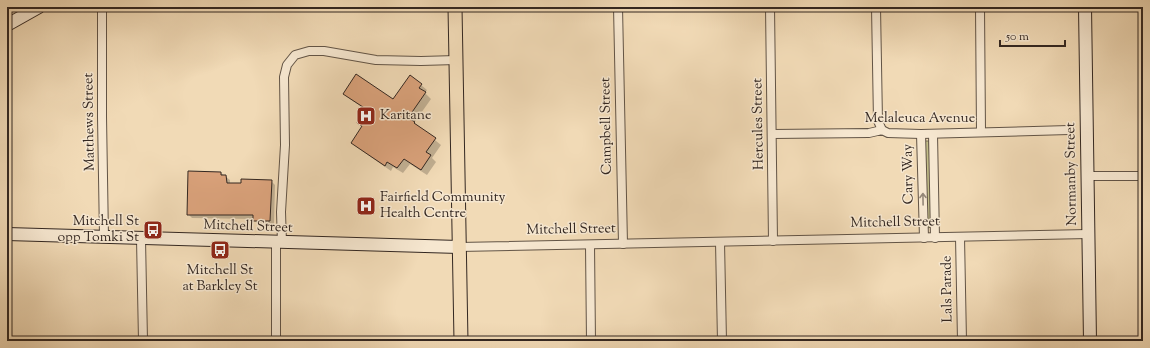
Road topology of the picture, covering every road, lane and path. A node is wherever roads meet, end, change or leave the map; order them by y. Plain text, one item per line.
1 (39, 7) edge
2 (102, 7) edge
3 (455, 7) edge
4 (618, 7) edge
5 (770, 7) edge
6 (876, 7) edge
7 (980, 7) edge
8 (1085, 7) edge
9 (7, 24) edge
10 (456, 60) junction
11 (882, 130) junction
12 (1069, 130) dead end
13 (981, 132) junction
14 (772, 134) junction
15 (921, 134) junction
16 (933, 134) junction
17 (1087, 176) junction
18 (1143, 176) edge
19 (7, 234) edge
20 (1088, 234) junction
21 (960, 237) junction
22 (104, 238) junction
23 (924, 238) junction
24 (935, 238) junction
25 (141, 239) junction
26 (773, 241) junction
27 (279, 242) junction
28 (720, 242) junction
29 (623, 244) junction
30 (590, 245) junction
31 (459, 247) junction
32 (142, 341) edge
33 (276, 341) edge
34 (461, 341) edge
35 (591, 341) edge
36 (722, 341) edge
37 (962, 341) edge
38 (1090, 341) edge

1 - 9 street
2 - 22 street, Matthews Street
3 - 10 main road
4 - 29 street, Campbell Street
5 - 14 street, Hercules Street
6 - 11 street
7 - 13 street
8 - 17 street, Normanby Street
10 - 27 street
10 - 31 main road
11 - 14 street, Melaleuca Avenue
11 - 15 street, Melaleuca Avenue
12 - 13 street, Melaleuca Avenue
13 - 16 street, Melaleuca Avenue
14 - 26 street, Hercules Street
15 - 16 street, Melaleuca Avenue
23 -> 15 street, Cary Way
16 - 24 street, Cary Way
17 - 18 street
17 - 20 street, Normanby Street
19 - 22 street, Mitchell Street
20 - 21 street, Mitchell Street
20 - 38 street, Normanby Street
21 - 24 street, Mitchell Street
21 - 37 street, Lals Parade
22 - 25 street, Mitchell Street
23 - 24 street, Mitchell Street
23 - 26 street, Mitchell Street
25 - 27 street, Mitchell Street
25 - 32 street
26 - 28 street, Mitchell Street
27 - 31 street, Mitchell Street
27 - 33 street
28 - 29 street, Mitchell Street
28 - 36 street
29 - 30 street, Mitchell Street
30 - 31 street, Mitchell Street
30 - 35 street
31 - 34 main road

